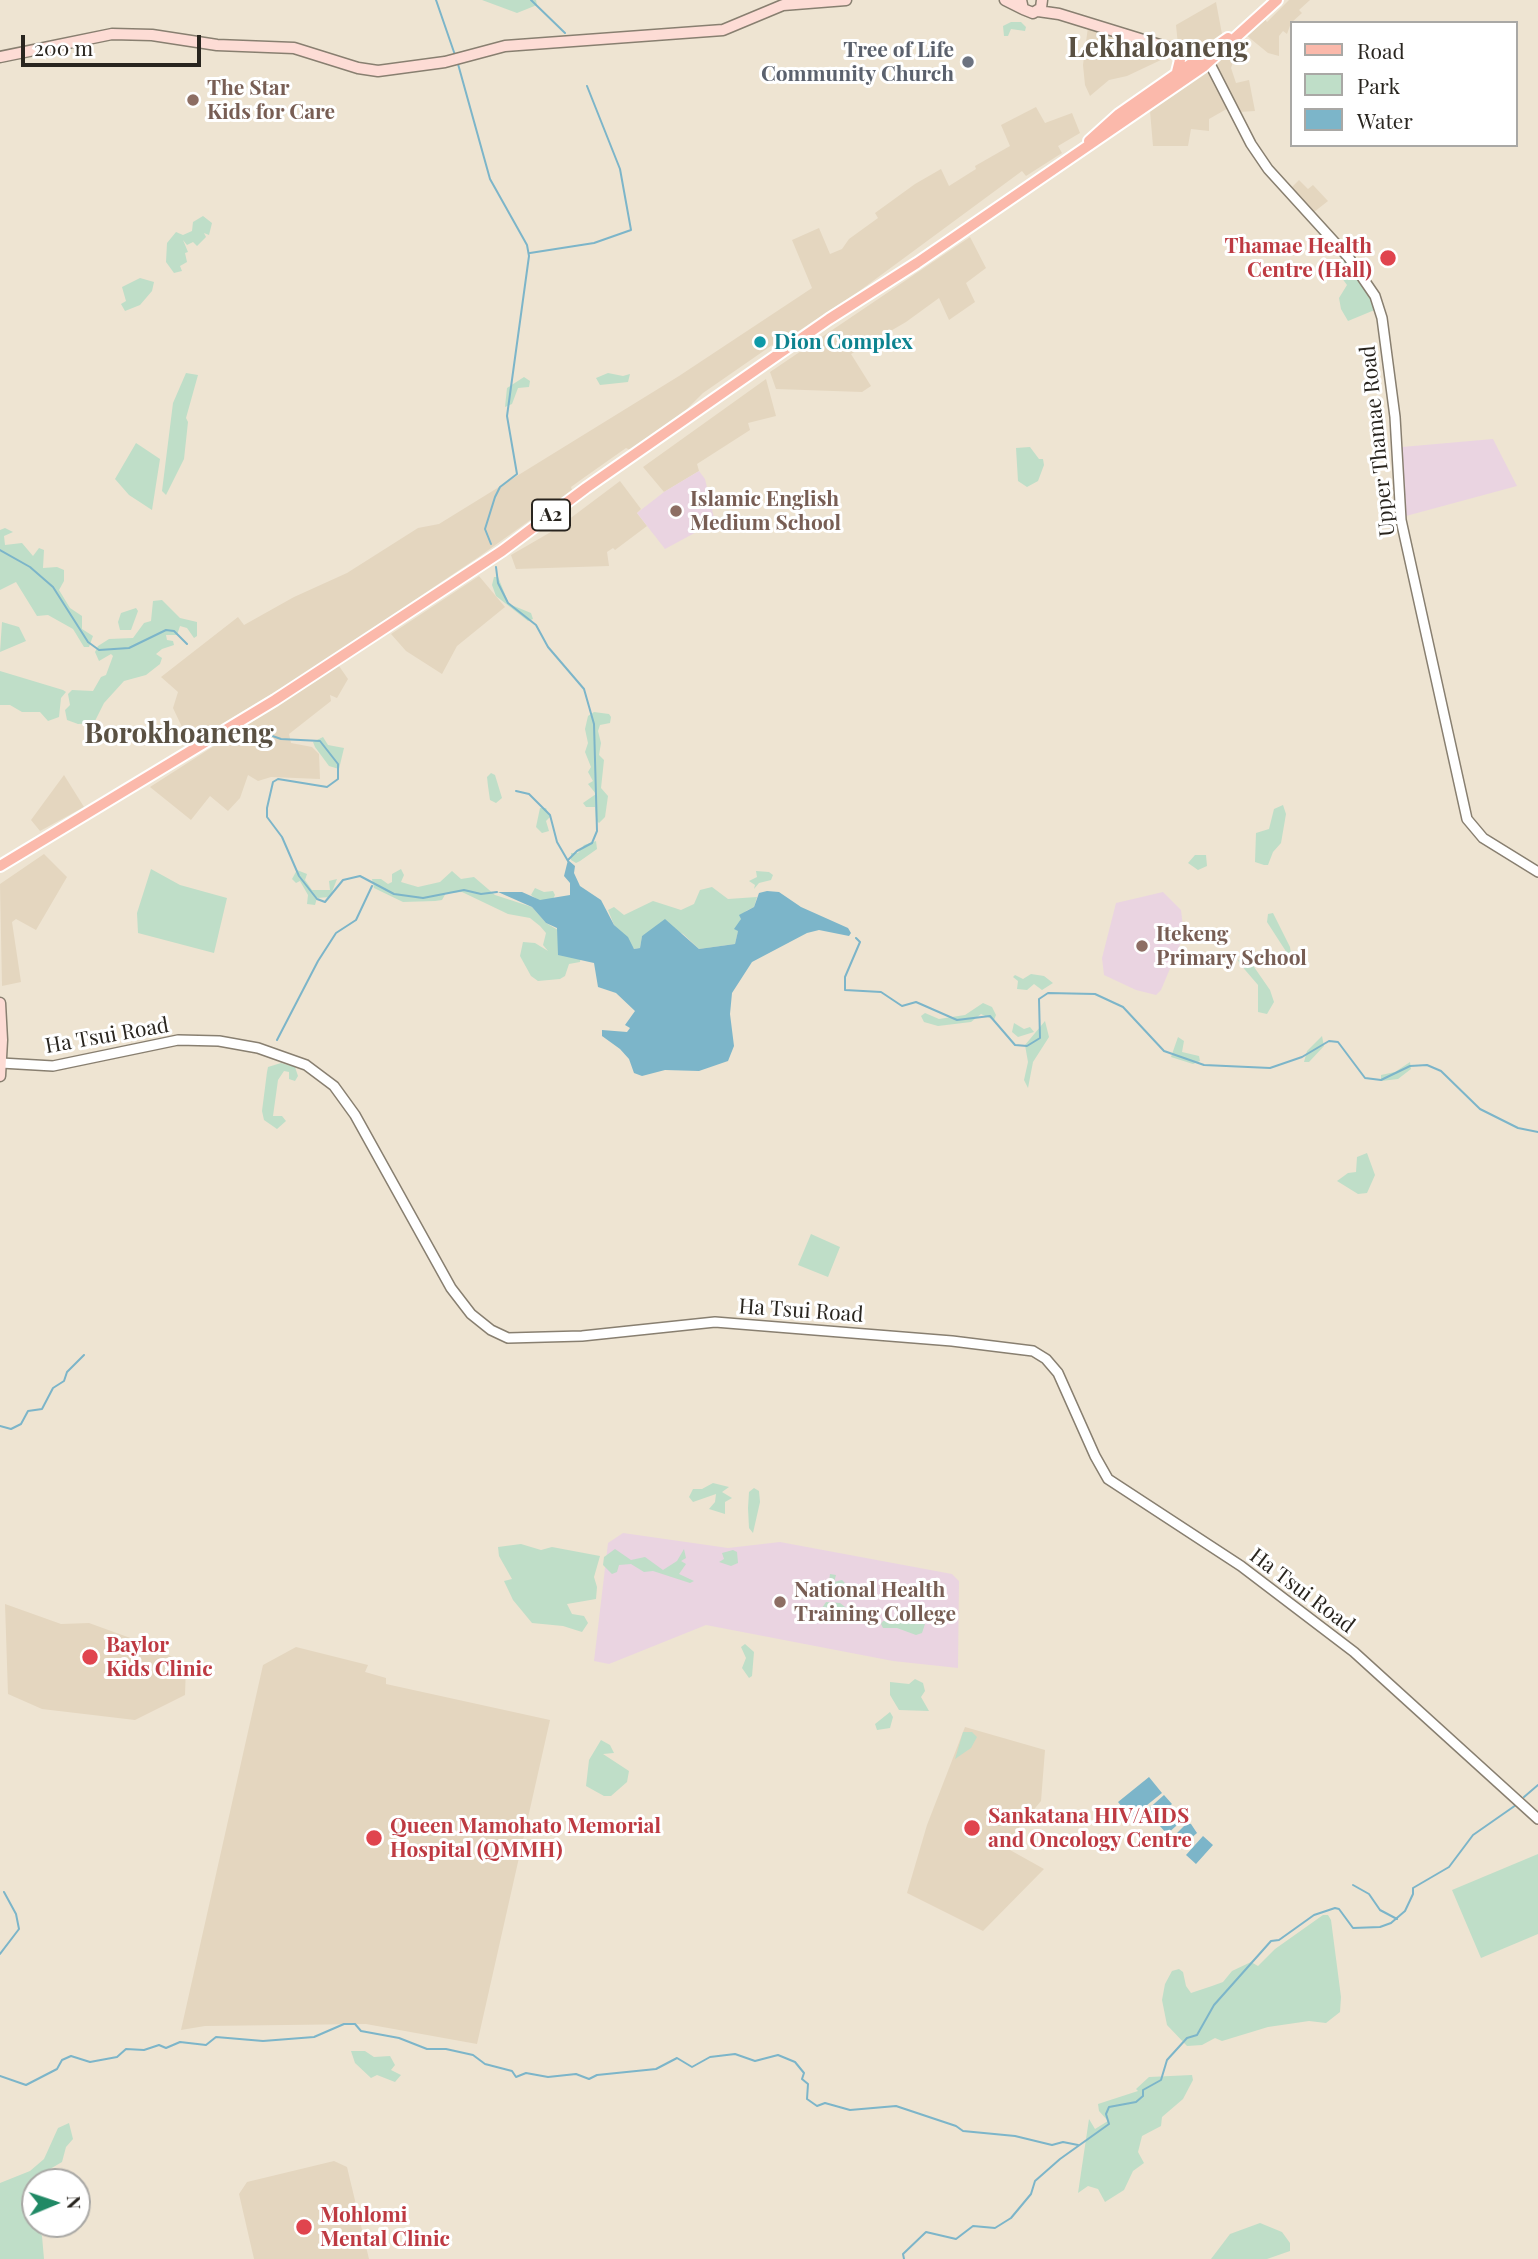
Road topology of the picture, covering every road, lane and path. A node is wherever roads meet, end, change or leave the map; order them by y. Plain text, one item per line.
1 (846, 0) edge
2 (1005, 0) edge
3 (1042, 0) edge
4 (1269, 0) edge
5 (1277, 0) edge
6 (1022, 5) edge
7 (1038, 11) junction
8 (1059, 14) junction
9 (1175, 50) junction
10 (0, 57) edge
11 (1206, 60) junction
12 (1176, 76) junction
13 (1088, 143) junction
14 (0, 866) edge
15 (1538, 872) edge
16 (0, 1003) edge
17 (2, 1044) junction
18 (1, 1063) edge
19 (16, 1064) junction
20 (0, 1076) edge
21 (1538, 1819) edge

1 - 10 main road
2 - 6 main road
3 - 7 main road
3 - 8 main road
4 - 11 main road, A2
5 - 11 main road, A2
6 - 7 main road
7 - 8 main road
8 - 9 main road
9 - 11 main road
9 - 12 main road
11 - 12 main road, A2
11 - 13 main road, A2
11 - 15 street, Upper Thamae Road
12 - 13 main road, A2
13 - 14 main road, A2
16 - 17 main road
17 - 18 main road
17 - 19 street
18 - 19 street, Ha Tsui Road
18 - 20 main road
19 - 21 street, Ha Tsui Road

